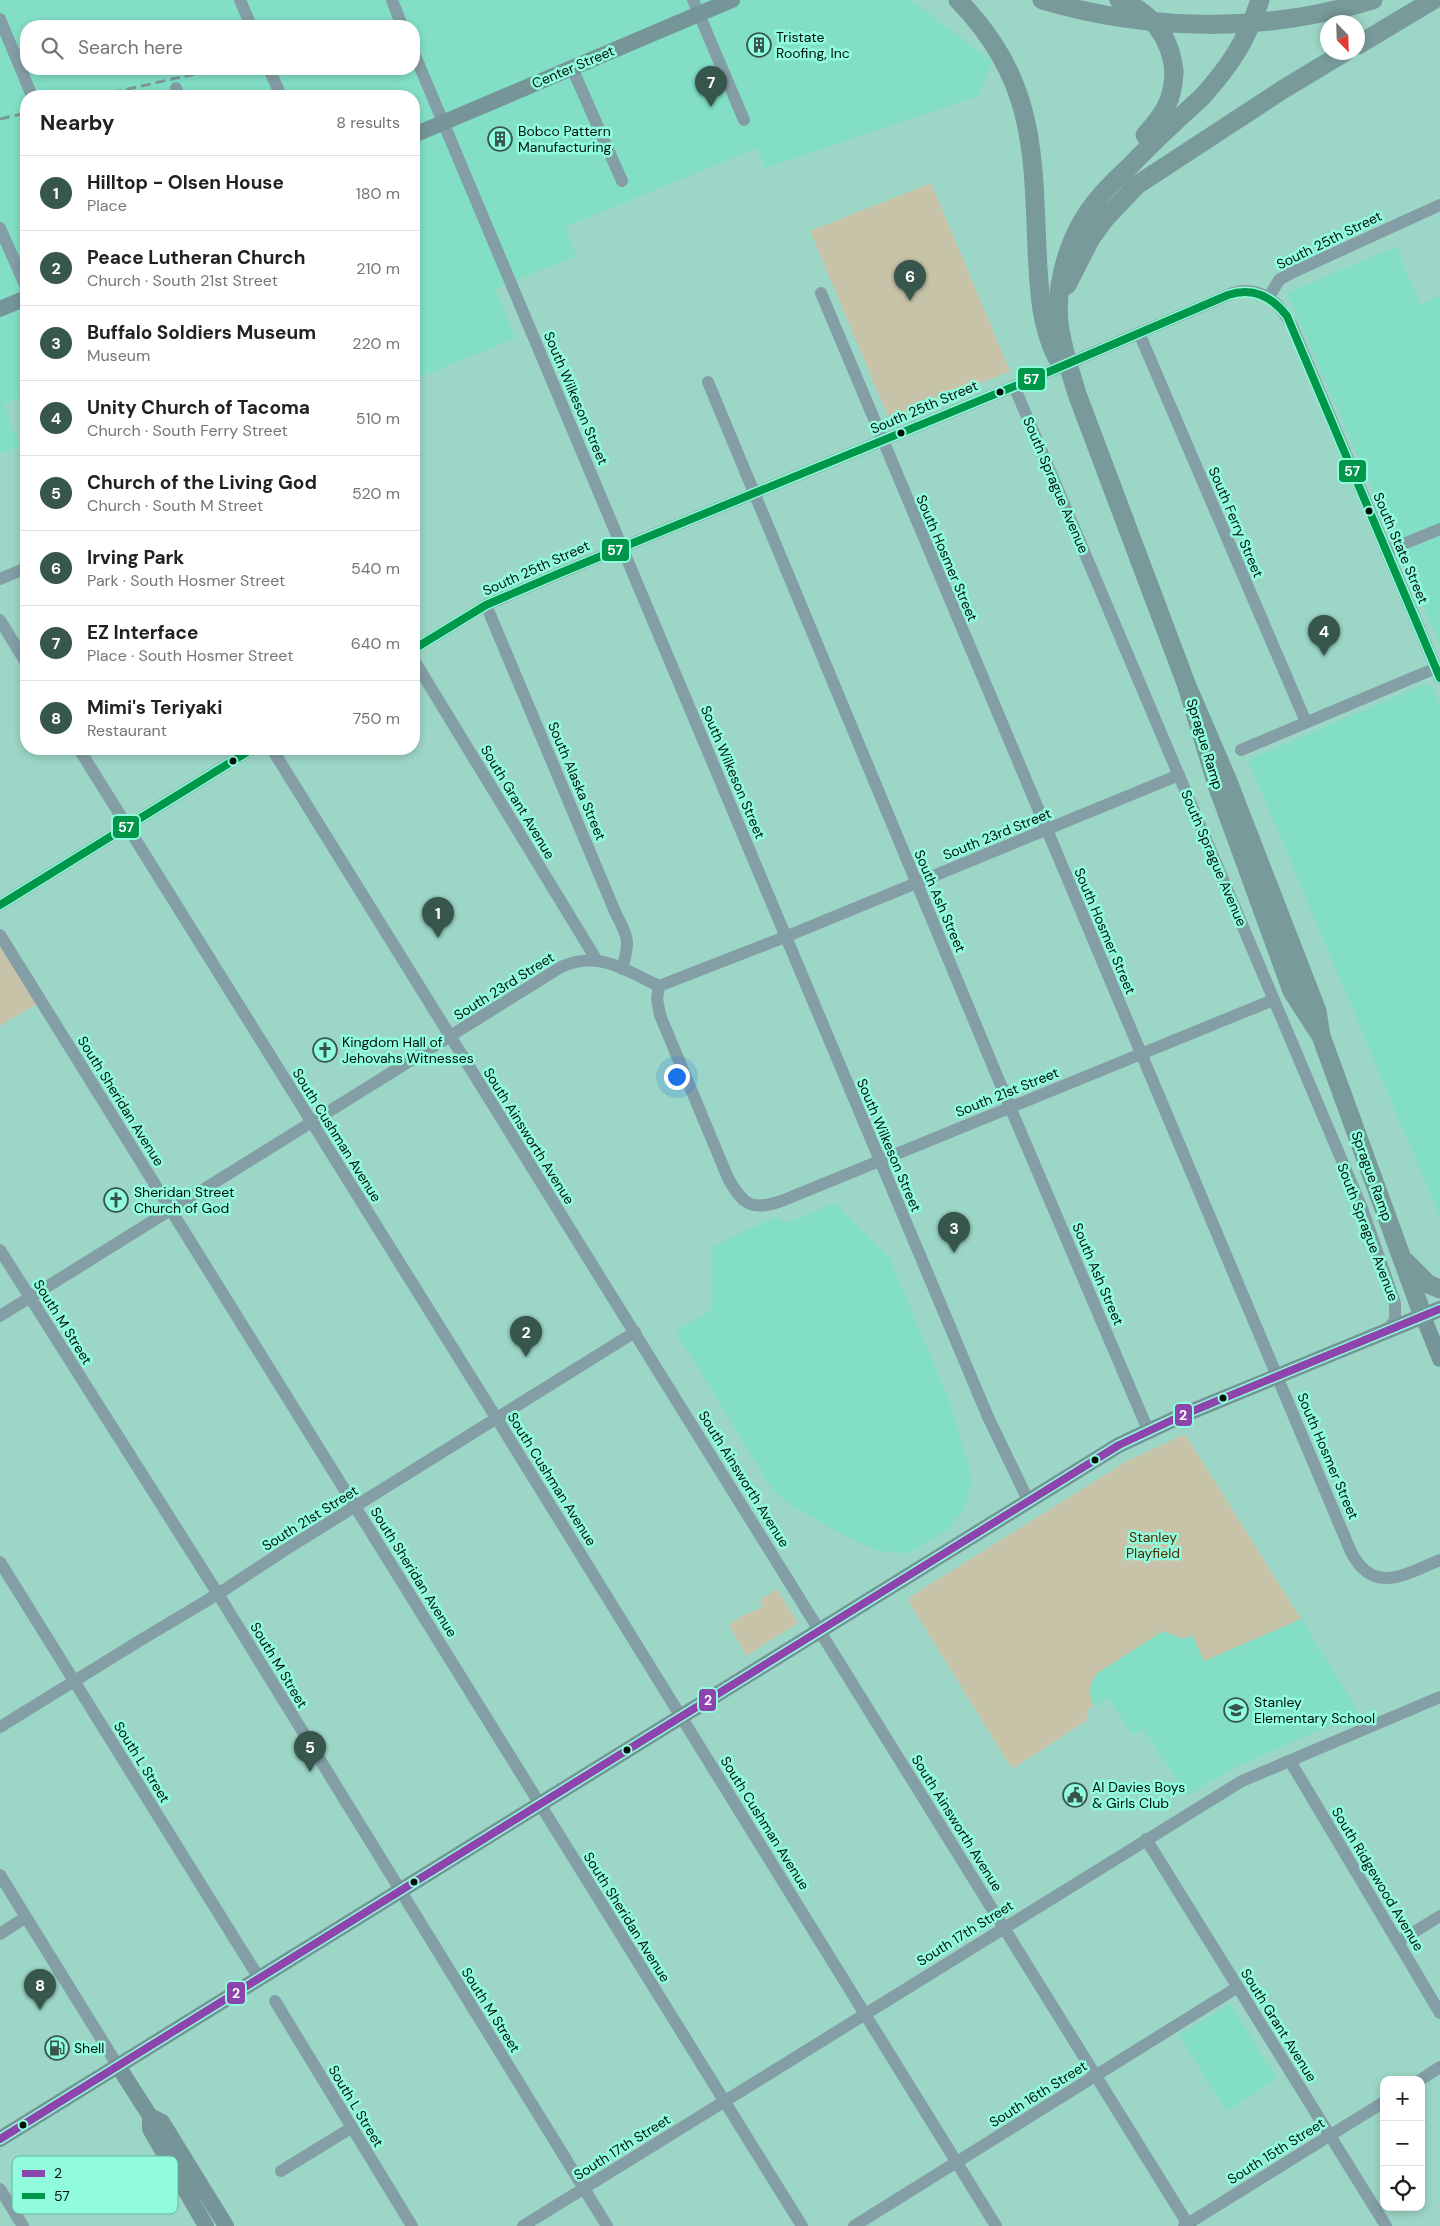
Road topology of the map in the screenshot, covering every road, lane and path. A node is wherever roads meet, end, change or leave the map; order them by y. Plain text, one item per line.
1 (240, 0) edge
2 (392, 0) edge
3 (732, 0) edge
4 (958, 0) edge
5 (1042, 0) edge
6 (1119, 0) edge
7 (1260, 0) edge
8 (1373, 0) edge
9 (1433, 0) edge
10 (696, 7) edge
11 (0, 19) edge
12 (248, 20) edge
13 (400, 20) edge
14 (1365, 41) edge
15 (1332, 60) edge
16 (20, 67) edge
17 (420, 67) edge
18 (572, 68) junction
19 (23, 75) edge
20 (272, 75) edge
21 (30, 90) edge
22 (278, 90) edge
23 (744, 120) dead end
24 (443, 122) junction
25 (420, 132) edge
26 (622, 181) dead end
27 (1440, 205) edge
28 (0, 228) edge
29 (1073, 242) junction
30 (20, 273) edge
31 (821, 294) dead end
32 (1270, 297) junction
33 (20, 301) edge
34 (0, 309) edge
35 (1059, 323) junction
36 (1139, 333) junction
37 (708, 382) dead end
38 (1014, 386) junction
39 (1077, 394) junction
40 (882, 442) junction
41 (754, 493) junction
42 (1440, 529) edge
43 (622, 547) junction
44 (1386, 552) junction
45 (20, 571) edge
46 (0, 579) edge
47 (486, 606) junction
48 (0, 620) edge
49 (420, 645) edge
50 (20, 653) edge
51 (420, 670) edge
52 (1438, 673) edge
53 (1306, 722) junction
54 (1241, 750) dead end
55 (83, 755) edge
56 (242, 755) edge
57 (276, 755) edge
58 (1179, 775) junction
59 (127, 826) junction
60 (1046, 830) junction
61 (916, 883) junction
62 (0, 905) edge
63 (0, 935) edge
64 (786, 937) junction
65 (596, 959) junction
66 (622, 969) junction
67 (659, 986) junction
68 (1273, 1000) junction
69 (450, 1037) junction
70 (1140, 1053) junction
71 (1010, 1107) junction
72 (311, 1123) junction
73 (879, 1160) junction
74 (171, 1211) junction
75 (0, 1250) edge
76 (1400, 1253) junction
77 (1440, 1289) edge
78 (30, 1298) junction
79 (1432, 1313) edge
80 (0, 1316) edge
81 (635, 1332) junction
82 (1386, 1332) junction
83 (1440, 1359) edge
84 (1278, 1376) junction
85 (497, 1419) junction
86 (1148, 1430) junction
87 (1028, 1500) junction
88 (356, 1507) junction
89 (1440, 1560) edge
90 (0, 1562) edge
91 (218, 1594) junction
92 (820, 1630) junction
93 (74, 1681) junction
94 (1440, 1697) edge
95 (681, 1717) junction
96 (0, 1727) edge
97 (1290, 1761) junction
98 (540, 1804) junction
99 (1146, 1839) junction
100 (0, 1875) edge
101 (400, 1891) junction
102 (1440, 1916) edge
103 (26, 1917) junction
104 (1004, 1927) junction
105 (0, 1934) edge
106 (1398, 1942) junction
107 (259, 1978) junction
108 (1238, 1987) junction
109 (275, 2001) dead end
110 (1440, 2013) edge
111 (865, 2014) junction
112 (118, 2066) junction
113 (1440, 2067) edge
114 (1096, 2076) junction
115 (1425, 2077) edge
116 (724, 2101) junction
117 (1380, 2105) edge
118 (150, 2116) junction
119 (351, 2128) junction
120 (1330, 2136) junction
121 (0, 2139) edge
122 (164, 2156) edge
123 (957, 2162) junction
124 (281, 2171) dead end
125 (178, 2181) edge
126 (583, 2188) junction
127 (0, 2189) edge
128 (12, 2208) edge
129 (16, 2214) edge
130 (221, 2219) edge
131 (201, 2224) edge
132 (1187, 2225) edge
133 (23, 2226) edge
134 (412, 2226) edge
135 (523, 2226) edge
136 (607, 2226) edge
137 (802, 2226) edge
138 (854, 2226) edge
139 (996, 2226) edge
140 (1386, 2226) edge

1 - 12 street
2 - 13 street
3 - 10 main road, Center Street
4 - 39 highway
5 - 8 highway
6 - 29 highway, bridge
7 - 29 highway, bridge
9 - 14 highway
10 - 18 main road, Center Street
10 - 23 street
11 - 16 street
15 - 35 highway
17 - 24 street, South Wilkeson Street
18 - 24 main road, Center Street
18 - 26 street
19 - 21 street
20 - 22 street
24 - 25 main road, Center Street
24 - 43 street, South Wilkeson Street
27 - 32 street, South 25th Street
28 - 30 street
29 - 35 highway
31 - 40 street, South Hosmer Street
32 - 36 street, South 25th Street
32 - 44 street, South State Street
33 - 34 main road
35 - 39 highway
36 - 38 street, South 25th Street, bridge
36 - 53 street, South Ferry Street
37 - 41 street, South Ash Street
38 - 40 street, South 25th Street
38 - 58 street, South Sprague Avenue
39 - 76 highway, Sprague Ramp
40 - 41 street, South 25th Street
40 - 60 street, South Hosmer Street
41 - 43 street, South 25th Street
41 - 61 street, South Ash Street
42 - 44 street
43 - 47 street, South 25th Street
43 - 64 street, South Wilkeson Street
44 - 52 street, South State Street
45 - 46 street
47 - 49 street, South 25th Street
47 - 66 street, South Alaska Street
48 - 50 street
51 - 65 street, South Grant Avenue
52 - 53 street
53 - 54 street
55 - 59 street, South Cushman Avenue
56 - 59 street
57 - 69 street, South Ainsworth Avenue
58 - 60 street, South 23rd Street
58 - 68 street, South Sprague Avenue
59 - 62 street
59 - 72 street, South Cushman Avenue
60 - 61 street, South 23rd Street
60 - 70 street, South Hosmer Street
61 - 64 street, South 23rd Street
61 - 71 street, South Ash Street
63 - 74 street, South Sheridan Avenue
64 - 67 street, South 23rd Street
64 - 73 street, South Wilkeson Street
65 - 66 street, South 23rd Street
65 - 69 street, South 23rd Street
66 - 67 street
67 - 73 street, South 21st Street
68 - 70 street, South 21st Street
68 - 82 street, South Sprague Avenue
69 - 72 street, South 23rd Street
69 - 81 street, South Ainsworth Avenue
70 - 71 street, South 21st Street
70 - 84 street, South Hosmer Street
71 - 73 street, South 21st Street
71 - 86 street, South Ash Street
72 - 74 street, South 23rd Street
72 - 85 street, South Cushman Avenue
73 - 87 street, South Wilkeson Street
74 - 78 street, South 23rd Street
74 - 88 street, South Sheridan Avenue
75 - 78 street, South M Street
76 - 77 highway
76 - 79 highway, Sprague Ramp
78 - 80 street, South 23rd Street
78 - 91 street, South M Street
79 - 82 main road
79 - 83 main road
81 - 85 street, South 21st Street
81 - 92 street, South Ainsworth Avenue
82 - 84 main road
84 - 86 main road
84 - 89 street, South Hosmer Street
85 - 88 street, South 21st Street
85 - 95 street, South Cushman Avenue
86 - 87 main road
87 - 92 main road
88 - 91 street, South 21st Street
88 - 98 street, South Sheridan Avenue
90 - 93 street, South L Street
91 - 93 street, South 21st Street
91 - 101 street, South M Street
92 - 95 main road
92 - 104 street, South Ainsworth Avenue
93 - 96 street, South 21st Street
93 - 107 street, South L Street
94 - 97 street, South 17th Street
95 - 98 main road
95 - 111 street, South Cushman Avenue
97 - 99 street, South 17th Street
97 - 106 street, South Ridgewood Avenue
98 - 101 main road
98 - 116 street, South Sheridan Avenue
99 - 104 street, South 17th Street
99 - 108 street, South Grant Avenue
100 - 103 street
101 - 107 main road
101 - 126 street, South M Street
102 - 106 street
103 - 105 street
103 - 112 street
104 - 111 street, South 17th Street
104 - 114 street, South Ainsworth Avenue
106 - 110 street, South Ridgewood Avenue
107 - 112 main road
108 - 114 street, South 16th Street
108 - 120 street, South Grant Avenue
109 - 119 street, South L Street
111 - 116 street, South 17th Street
111 - 123 street, South Cushman Avenue
112 - 118 main road
112 - 121 main road
113 - 115 street
114 - 123 street, South 16th Street
114 - 132 street, South Ainsworth Avenue
116 - 126 street, South 17th Street
116 - 137 street, South Sheridan Avenue
117 - 120 street, South 15th Street
118 - 122 main road
118 - 130 main road
119 - 124 street
119 - 134 street, South L Street
120 - 132 street, South 15th Street
120 - 140 street, South Grant Avenue
123 - 138 street, South 16th Street
123 - 139 street, South Cushman Avenue
125 - 131 main road
126 - 135 street, South 17th Street
126 - 136 street, South M Street
127 - 128 street
129 - 133 street
130 - 131 street

